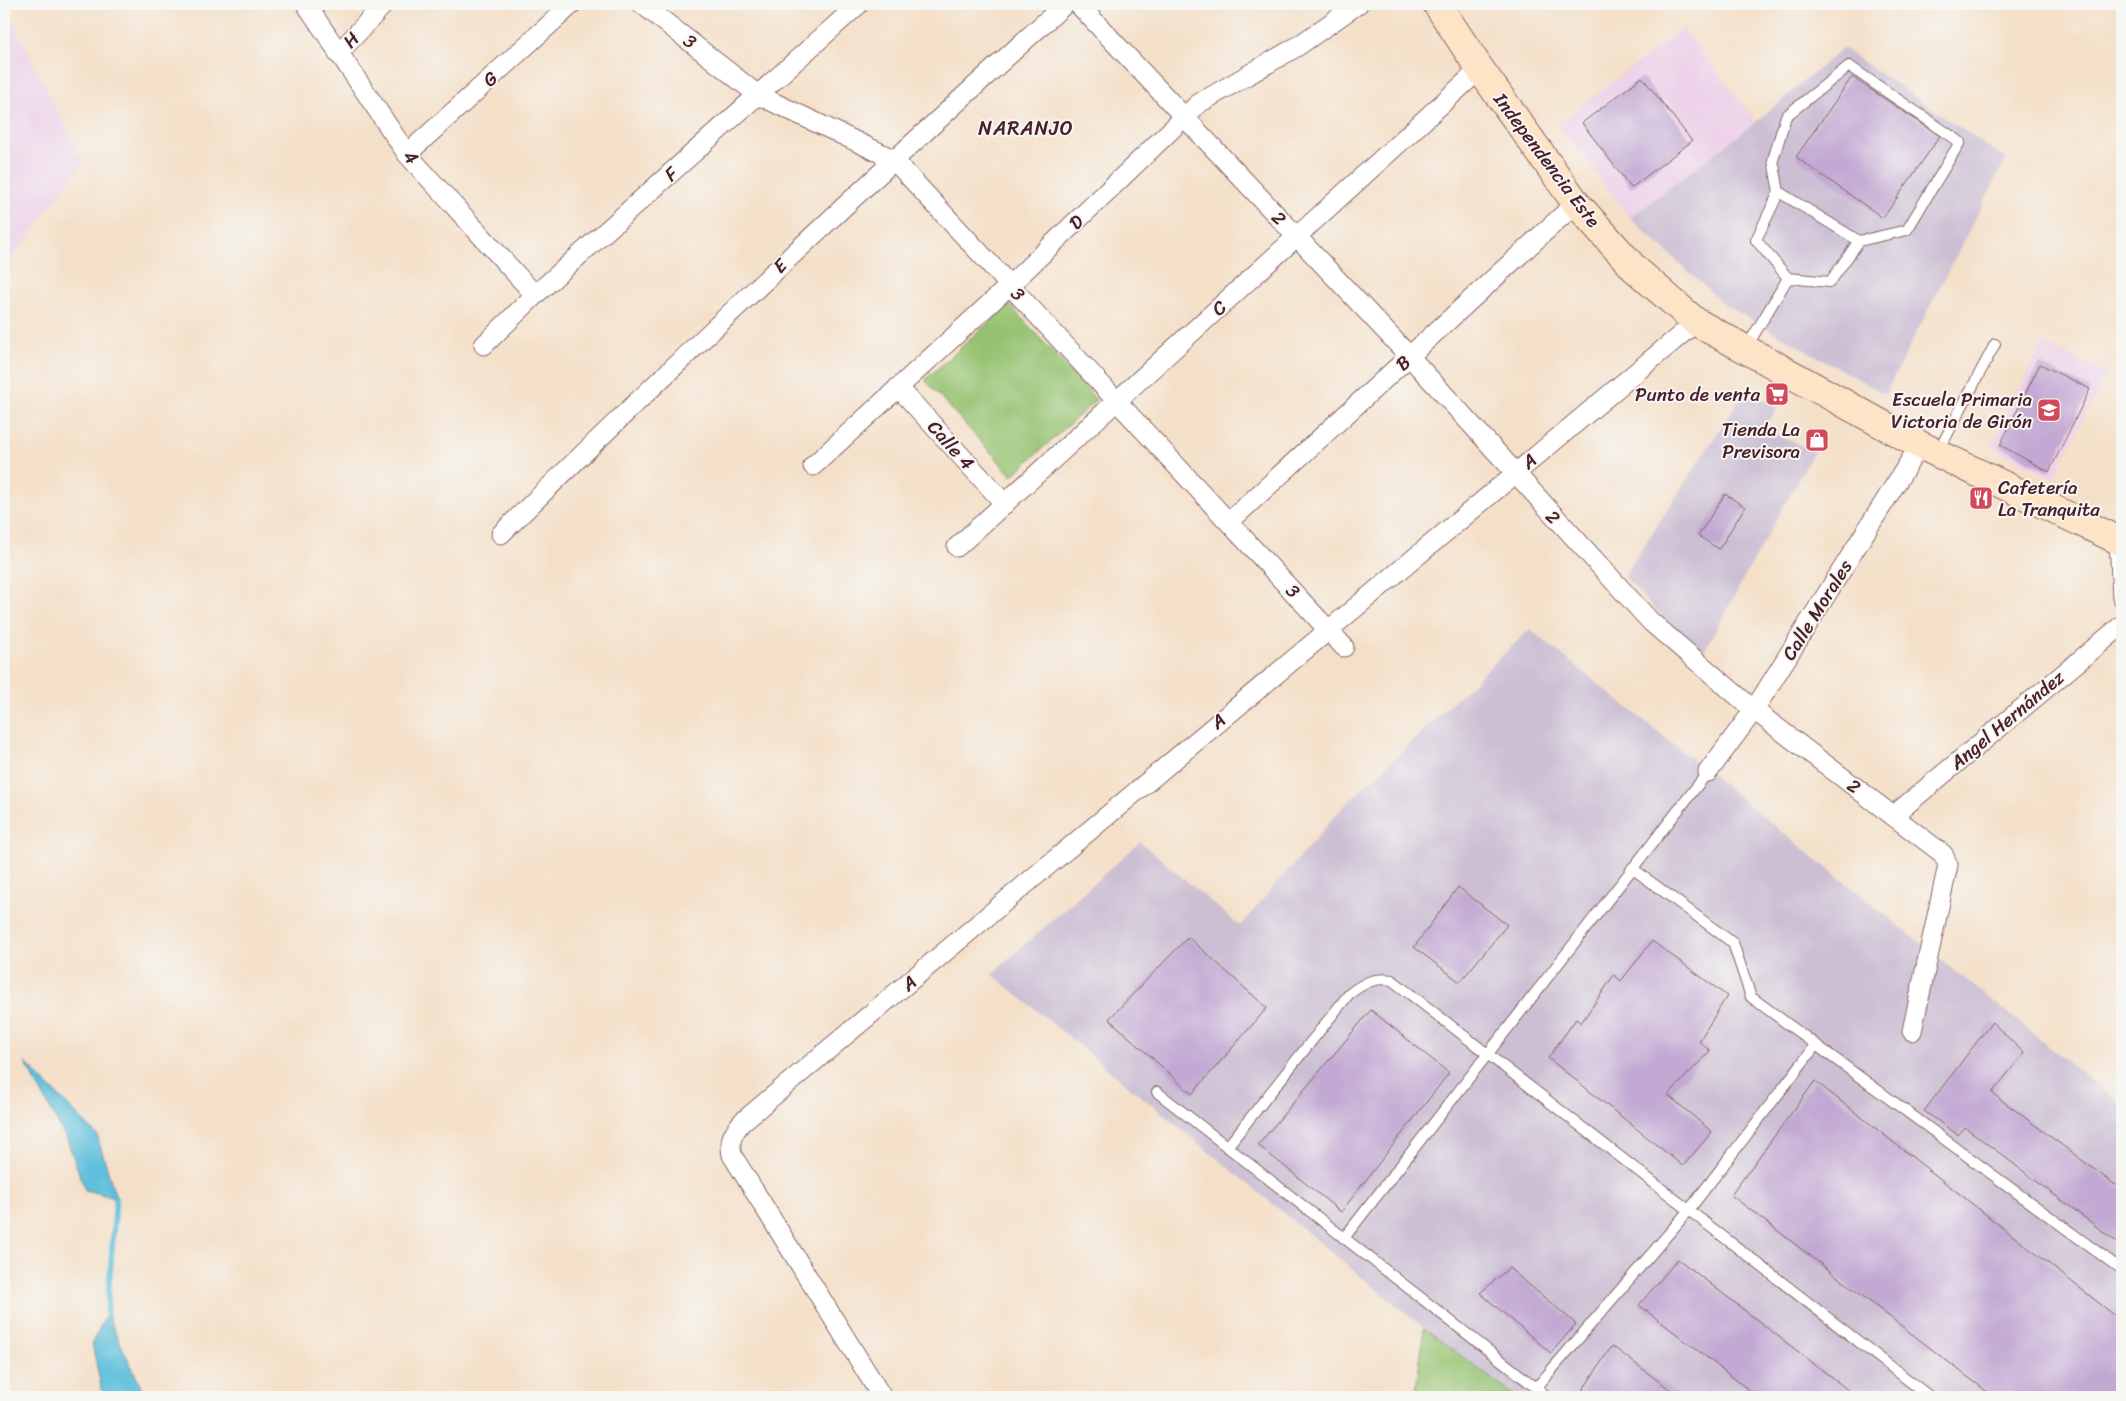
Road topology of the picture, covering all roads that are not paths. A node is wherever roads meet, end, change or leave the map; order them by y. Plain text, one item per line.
1 (306, 4) edge
2 (384, 4) edge
3 (572, 4) edge
4 (642, 4) edge
5 (859, 4) edge
6 (1065, 4) edge
7 (1078, 4) edge
8 (1358, 4) edge
9 (1437, 4) edge
10 (338, 54) junction
11 (1480, 70) junction
12 (758, 95) junction
13 (1184, 118) junction
14 (407, 154) junction
15 (893, 160) junction
16 (1779, 192) junction
17 (1576, 203) junction
18 (1297, 237) junction
19 (1859, 241) junction
20 (1788, 278) junction
21 (1010, 285) junction
22 (534, 295) junction
23 (1696, 322) junction
24 (1995, 344) dead end
25 (484, 345) dead end
26 (1745, 349) junction
27 (1410, 357) junction
28 (898, 387) junction
29 (1117, 401) junction
30 (1929, 449) junction
31 (813, 466) dead end
32 (1514, 473) junction
33 (1005, 504) junction
34 (1229, 522) junction
35 (501, 534) dead end
36 (2120, 541) edge
37 (957, 547) dead end
38 (2122, 597) edge
39 (2122, 624) edge
40 (1327, 629) junction
41 (1344, 647) dead end
42 (1754, 710) junction
43 (1708, 772) joint
44 (1893, 816) junction
45 (1632, 868) junction
46 (1912, 1031) dead end
47 (1816, 1045) junction
48 (1487, 1054) junction
49 (1156, 1092) dead end
50 (1227, 1147) junction
51 (1689, 1210) junction
52 (1344, 1238) junction
53 (2122, 1270) edge
54 (1536, 1388) junction
55 (882, 1397) edge
56 (1548, 1397) edge
57 (1930, 1397) edge

1 - 10 street, 4
2 - 10 street, H
3 - 14 street, G
4 - 12 street, 3
5 - 12 street, F
6 - 15 street, E
7 - 13 street, 2
8 - 13 street, D
9 - 11 main road, Independencia Este
10 - 14 street, 4
11 - 17 main road, Independencia Este
11 - 18 street, C
12 - 15 street, 3
12 - 22 street, F
13 - 18 street, 2
13 - 21 street, D
14 - 22 street, 4
15 - 21 street, 3
15 - 35 street, E
16 - 19 lane
16 - 19 lane
16 - 20 lane
17 - 23 main road, Independencia Este
17 - 27 street, B
18 - 27 street, 2
18 - 29 street, C
19 - 20 lane
20 - 26 lane
21 - 28 street, D
21 - 29 street, 3
22 - 25 street, F
23 - 26 main road, Independencia Este
23 - 32 street, A
24 - 30 lane
26 - 30 main road, Independencia Este
27 - 32 street, 2
27 - 34 street, B
28 - 31 street, D
28 - 33 street, Calle 4
29 - 33 street, C
29 - 34 street, 3
30 - 36 main road, Independencia Este
30 - 42 street, Calle Morales
32 - 40 street, A
32 - 42 street, 2
33 - 37 street, C
34 - 40 street, 3
36 - 38 street
39 - 44 street, Angel Hernández
40 - 41 street, 3
40 - 55 street, A
42 - 43 street, Calle Morales
42 - 44 street, 2
43 - 45 lane
44 - 46 street, 2
45 - 47 lane
45 - 48 lane
47 - 51 lane
47 - 53 lane
48 - 50 lane
48 - 51 lane
48 - 52 lane
49 - 50 lane
50 - 52 lane
51 - 54 lane
51 - 57 lane
52 - 54 lane
54 - 56 lane

